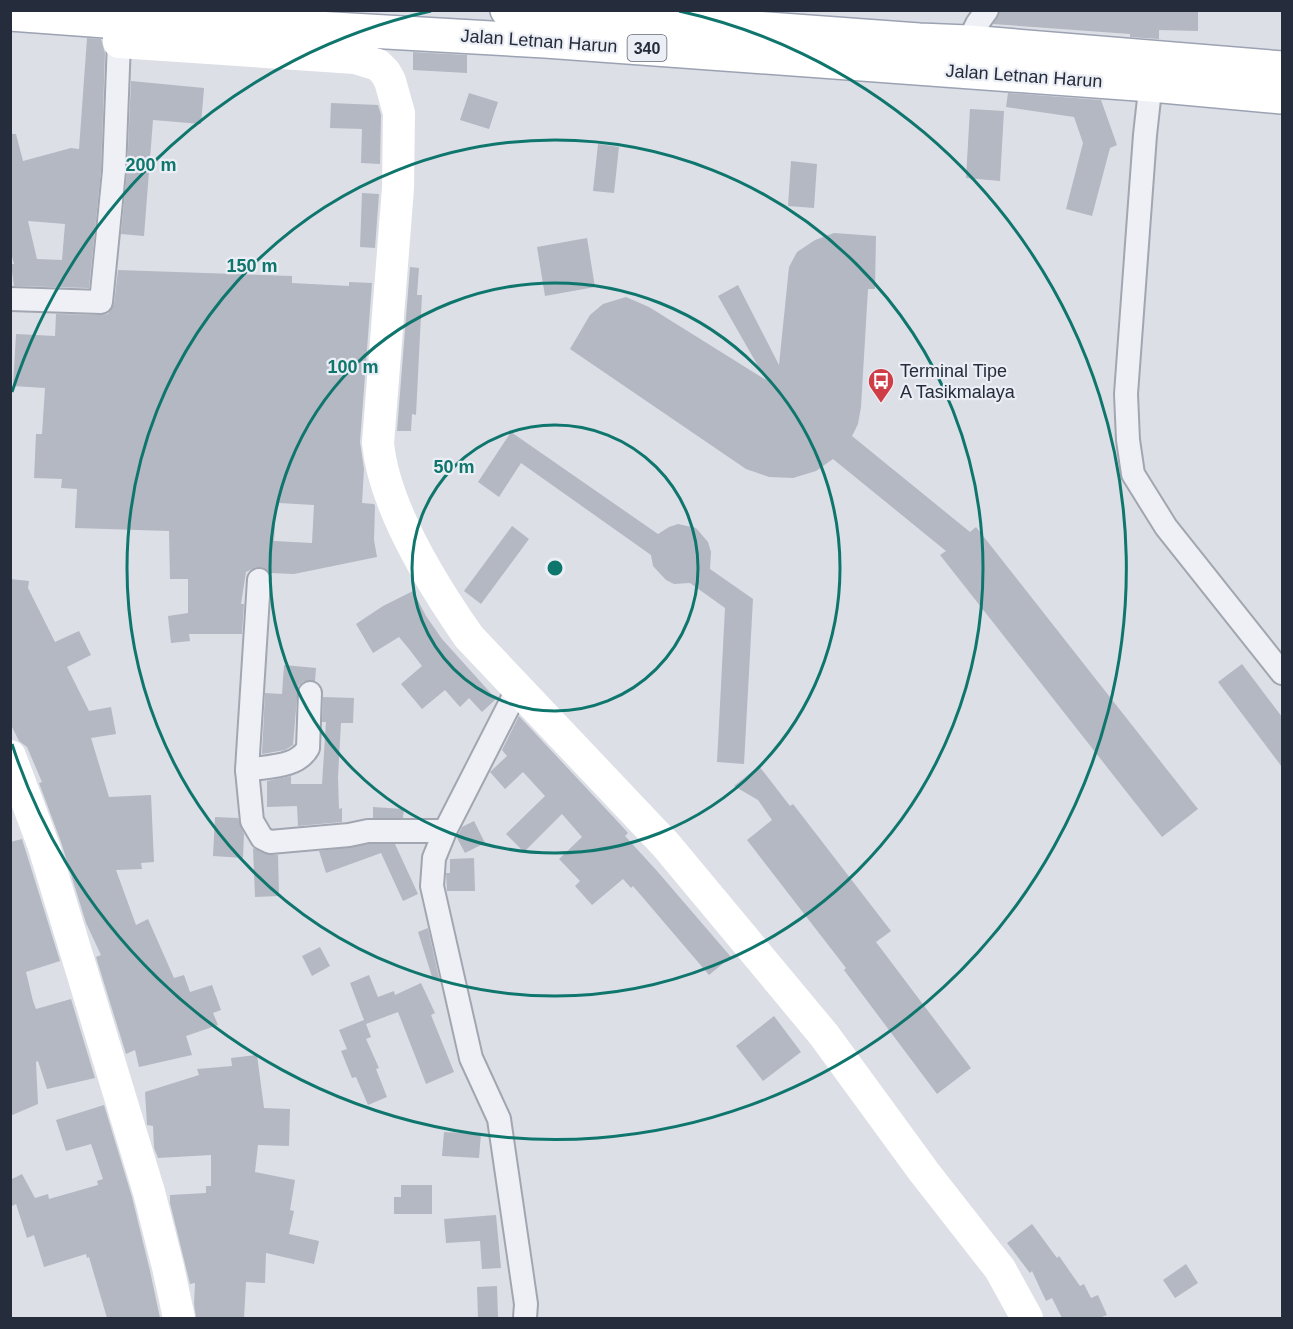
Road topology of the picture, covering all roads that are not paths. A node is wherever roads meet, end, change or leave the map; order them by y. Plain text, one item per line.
1 (507, 10) edge
2 (987, 10) edge
3 (10, 14) edge
4 (119, 25) edge
5 (961, 56) junction
6 (1282, 68) edge
7 (1152, 71) junction
8 (1282, 97) edge
9 (10, 299) edge
10 (259, 580) dead end
11 (1282, 673) edge
12 (518, 688) junction
13 (310, 693) dead end
14 (10, 756) edge
15 (247, 770) junction
16 (445, 831) junction
17 (179, 1318) edge
18 (525, 1318) edge
19 (1027, 1318) edge

1 - 5 main road, Jalan Letnan Harun / 340
2 - 5 street
3 - 4 main road, Jalan Letnan Harun / 340
4 - 5 main road, Jalan Letnan Harun / 340
4 - 9 street
4 - 12 street
5 - 7 main road, Jalan Letnan Harun / 340
6 - 7 main road, Jalan Letnan Harun / 340
7 - 8 main road, Jalan Letnan Harun / 340
7 - 11 street
10 - 15 street
12 - 16 street
12 - 19 street
13 - 15 street
14 - 17 street
15 - 16 street
16 - 18 street

